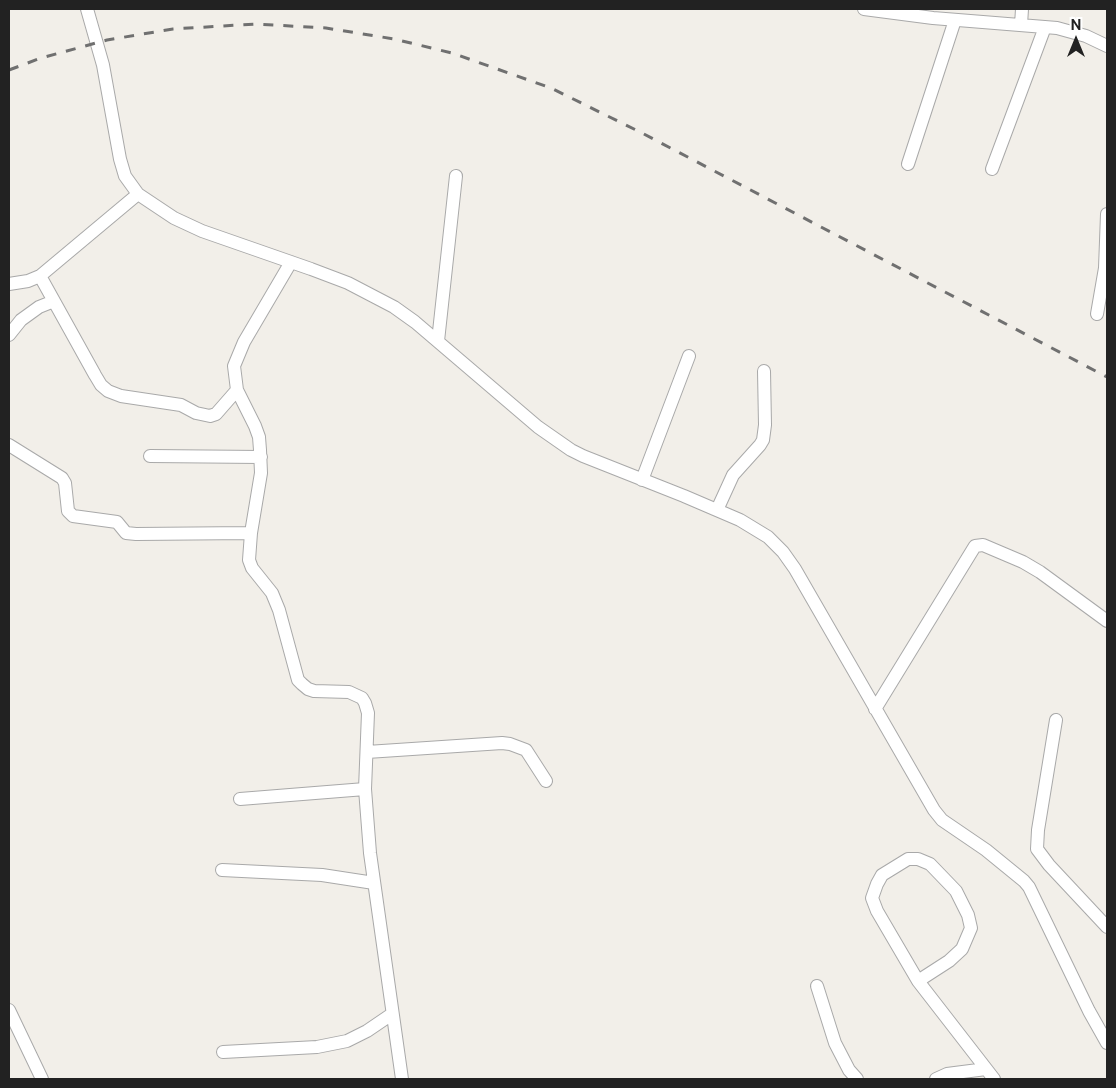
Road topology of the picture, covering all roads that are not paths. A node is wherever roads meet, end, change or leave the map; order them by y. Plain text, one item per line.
1 (87, 9) edge
2 (864, 9) edge
3 (1022, 9) edge
4 (955, 20) junction
5 (1022, 25) junction
6 (1044, 27) junction
7 (1107, 46) edge
8 (908, 164) dead end
9 (992, 169) dead end
10 (456, 176) dead end
11 (138, 194) junction
12 (1107, 214) edge
13 (292, 262) junction
14 (40, 276) junction
15 (9, 284) edge
16 (54, 301) junction
17 (1097, 314) dead end
18 (9, 335) edge
19 (438, 341) junction
20 (689, 356) dead end
21 (764, 371) dead end
22 (237, 390) junction
23 (9, 445) edge
24 (150, 456) dead end
25 (261, 457) junction
26 (642, 480) junction
27 (717, 510) junction
28 (251, 533) junction
29 (1107, 621) edge
30 (875, 709) junction
31 (1056, 720) dead end
32 (367, 752) junction
33 (546, 781) dead end
34 (366, 789) junction
35 (240, 799) dead end
36 (222, 870) dead end
37 (374, 883) junction
38 (1107, 927) edge
39 (918, 980) junction
40 (817, 986) dead end
41 (9, 1010) edge
42 (392, 1014) junction
43 (1107, 1043) edge
44 (223, 1052) dead end
45 (986, 1069) junction
46 (966, 1075) edge
47 (42, 1079) edge
48 (402, 1079) edge
49 (857, 1079) edge
50 (936, 1079) edge
51 (994, 1079) edge

1 - 11 street
2 - 4 street
3 - 5 street
4 - 5 street
4 - 8 street
5 - 6 street
6 - 7 street
6 - 9 street
10 - 19 street
11 - 13 street
11 - 14 street
12 - 17 street
13 - 19 street
13 - 22 street
14 - 15 street
14 - 16 street
16 - 18 street
16 - 22 street
19 - 26 street
20 - 26 street
21 - 27 street
22 - 25 street
23 - 28 street
24 - 25 street
25 - 28 street
26 - 27 street
27 - 30 street
28 - 32 street
29 - 30 street
30 - 43 street
31 - 38 street
32 - 33 street
32 - 34 street
34 - 35 street
34 - 37 street
36 - 37 street
37 - 42 street
39 - 39 street
39 - 45 street
40 - 49 street
41 - 47 street
42 - 44 street
42 - 48 street
45 - 46 street
45 - 51 street
46 - 50 street

